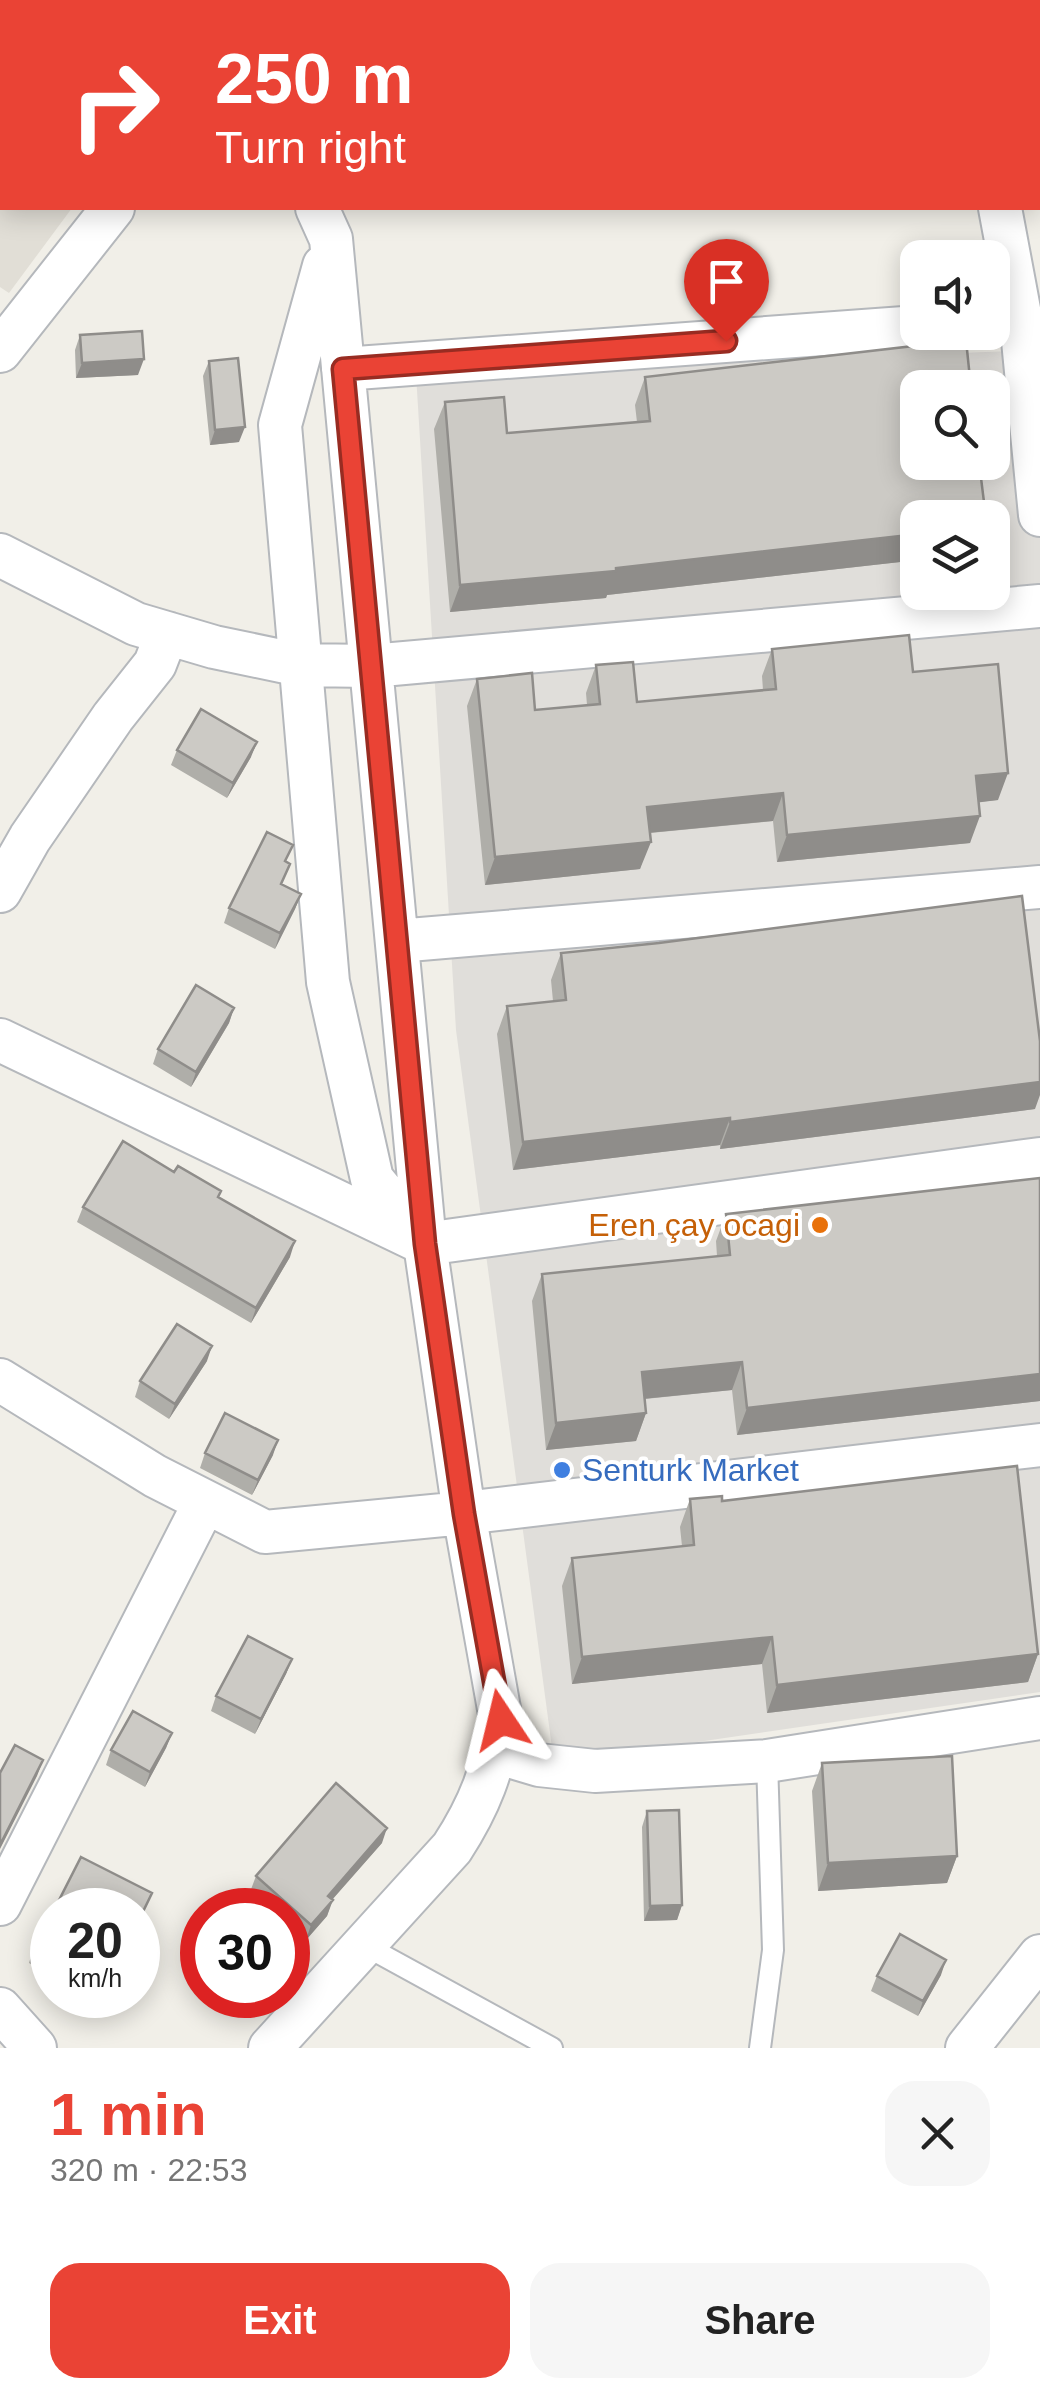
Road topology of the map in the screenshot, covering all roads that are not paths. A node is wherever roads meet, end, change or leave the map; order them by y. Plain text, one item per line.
1 (110, 210) edge
2 (1000, 210) edge
3 (324, 223) edge
4 (1018, 320) edge
5 (900, 329) edge
6 (3, 341) edge
7 (343, 369) junction
8 (1040, 515) edge
9 (0, 555) edge
10 (1040, 606) edge
11 (167, 633) junction
12 (300, 664) junction
13 (371, 666) junction
14 (1040, 887) edge
15 (0, 891) edge
16 (397, 941) junction
17 (0, 1040) edge
18 (1040, 1159) edge
19 (425, 1244) junction
20 (0, 1380) edge
21 (1040, 1445) edge
22 (205, 1502) junction
23 (464, 1514) junction
24 (1040, 1718) edge
25 (496, 1752) junction
26 (767, 1761) junction
27 (0, 1904) edge
28 (364, 1945) junction
29 (1040, 1956) edge
30 (0, 2009) edge
31 (35, 2048) edge
32 (270, 2048) edge
33 (552, 2048) edge
34 (760, 2048) edge
35 (968, 2048) edge

1 - 6 street
2 - 4 street
3 - 7 street
3 - 12 street
4 - 8 street
5 - 7 street
7 - 13 street
9 - 11 street
10 - 13 street
11 - 12 street
11 - 15 street
12 - 13 street
12 - 19 street
13 - 16 street
14 - 16 street
16 - 19 street
17 - 19 street
18 - 19 street
19 - 23 street
20 - 22 street
21 - 23 street
22 - 23 street
22 - 27 street
23 - 25 street
24 - 26 street
25 - 26 street
25 - 28 street
26 - 34 lane
28 - 32 street
28 - 33 lane
29 - 35 street
30 - 31 street

